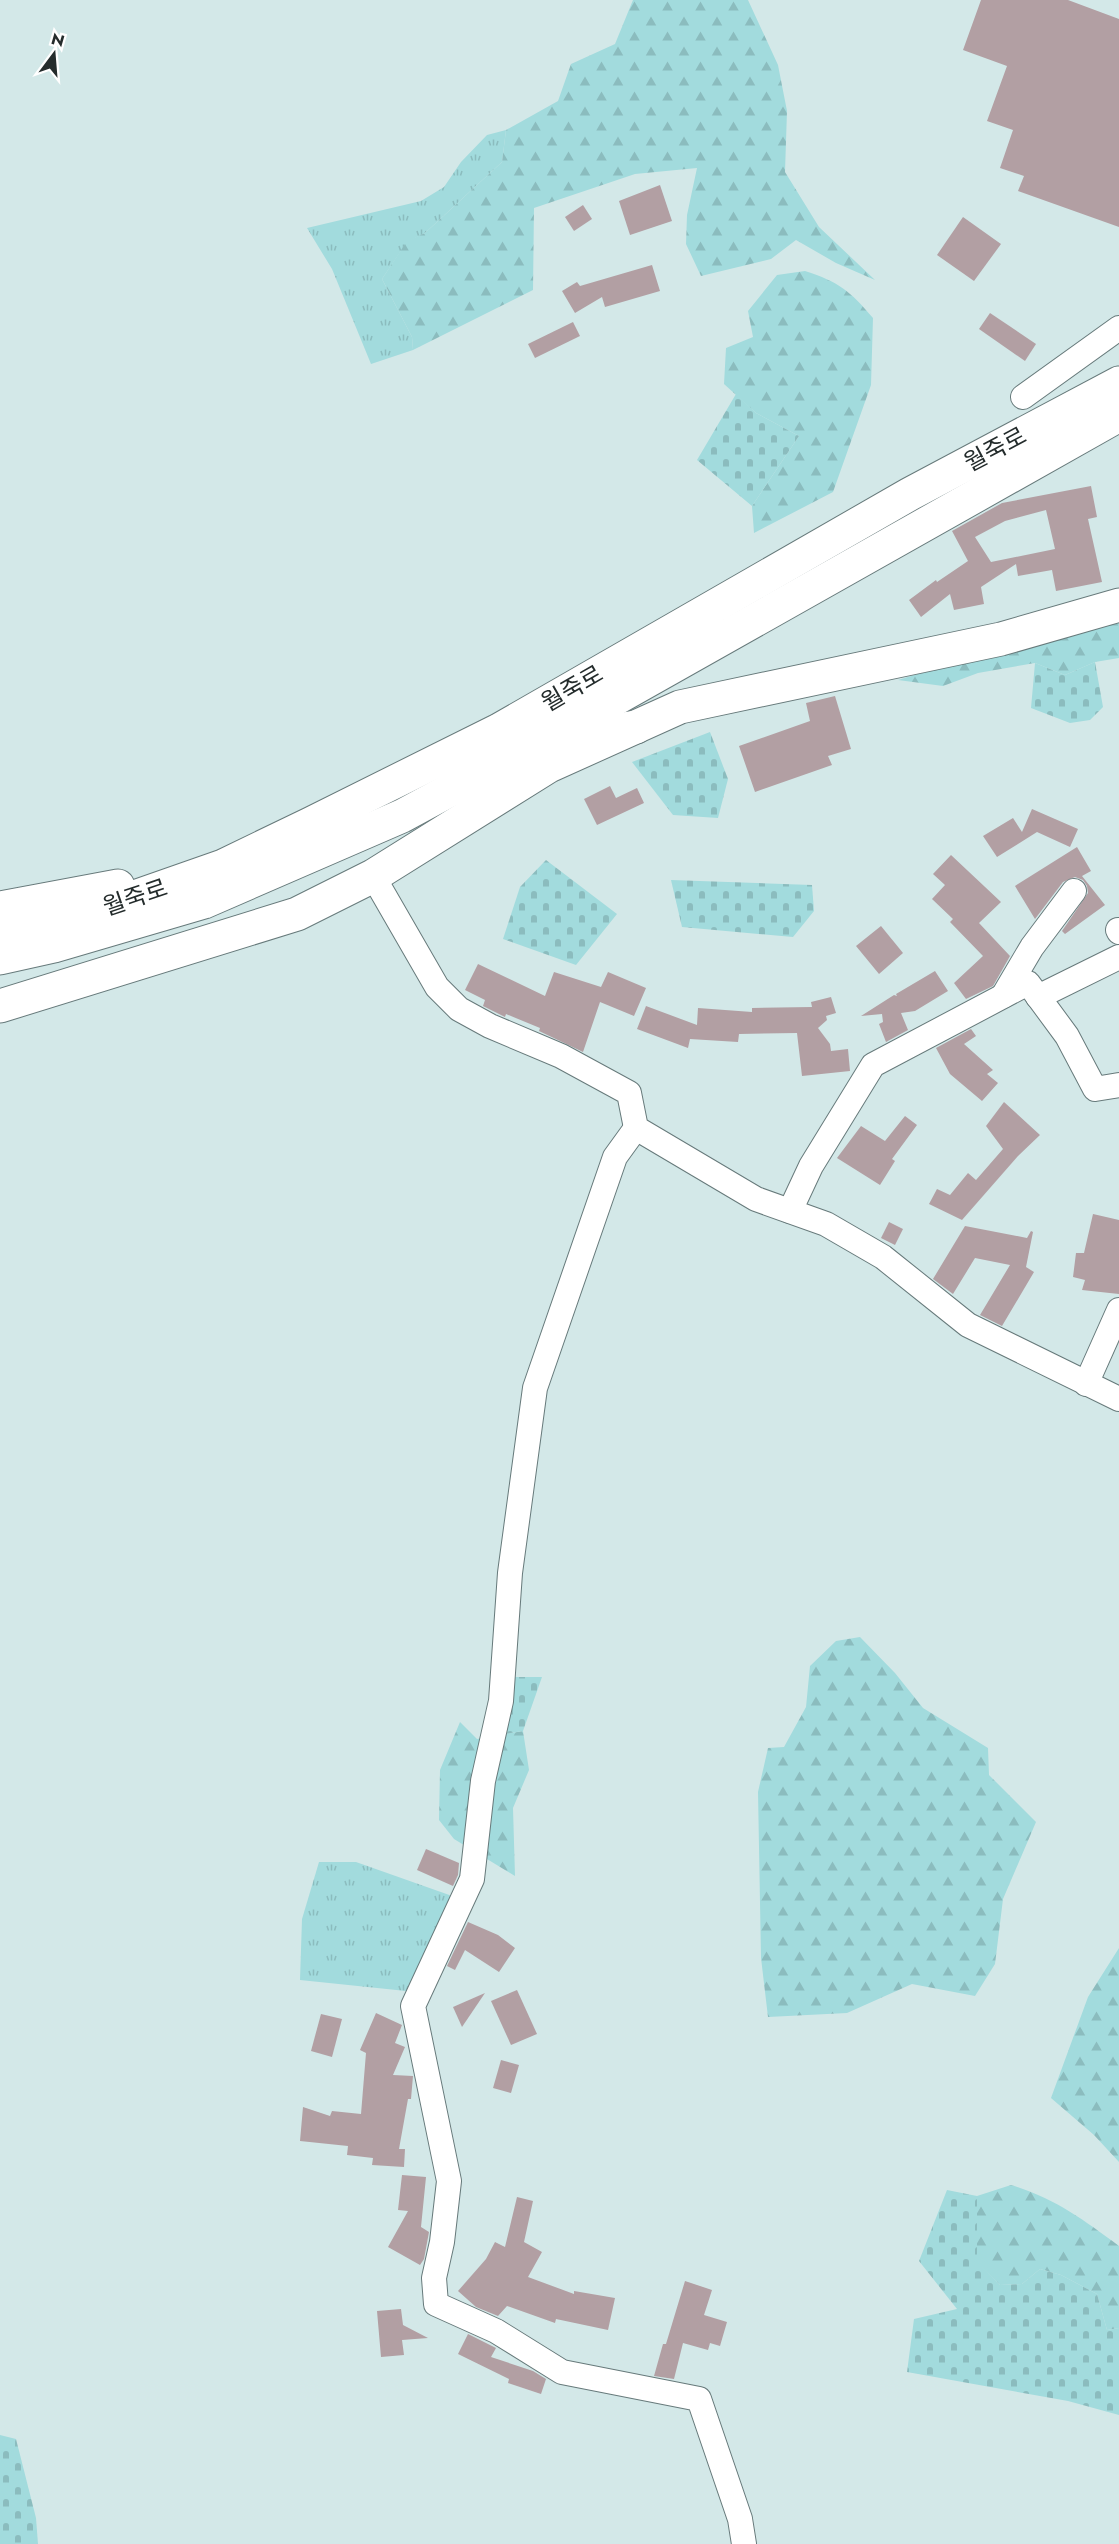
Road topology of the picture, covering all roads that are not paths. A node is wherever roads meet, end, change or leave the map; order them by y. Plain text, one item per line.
1 (1119, 328) edge
2 (1119, 383) edge
3 (1023, 397) dead end
4 (1119, 415) edge
5 (1119, 605) edge
6 (636, 727) junction
7 (537, 743) junction
8 (223, 866) junction
9 (373, 876) junction
10 (1074, 891) dead end
11 (0, 908) edge
12 (0, 933) edge
13 (1119, 957) edge
14 (0, 958) edge
15 (1038, 998) junction
16 (1002, 999) junction
17 (0, 1006) edge
18 (1119, 1084) edge
19 (636, 1128) junction
20 (790, 1211) junction
21 (1119, 1310) edge
22 (1086, 1383) junction
23 (1119, 1399) edge
24 (744, 2544) edge

1 - 3 street
2 - 8 main road, 월죽로
4 - 7 main road, 월죽로
5 - 6 main road
6 - 7 main road
6 - 9 main road
7 - 14 main road, 월죽로
8 - 11 main road
8 - 12 main road, 월죽로
9 - 17 main road
9 - 19 street
10 - 16 street
13 - 15 street
15 - 16 street
15 - 18 street
16 - 20 street
19 - 20 street
19 - 24 street
20 - 22 street
21 - 22 street
22 - 23 street

